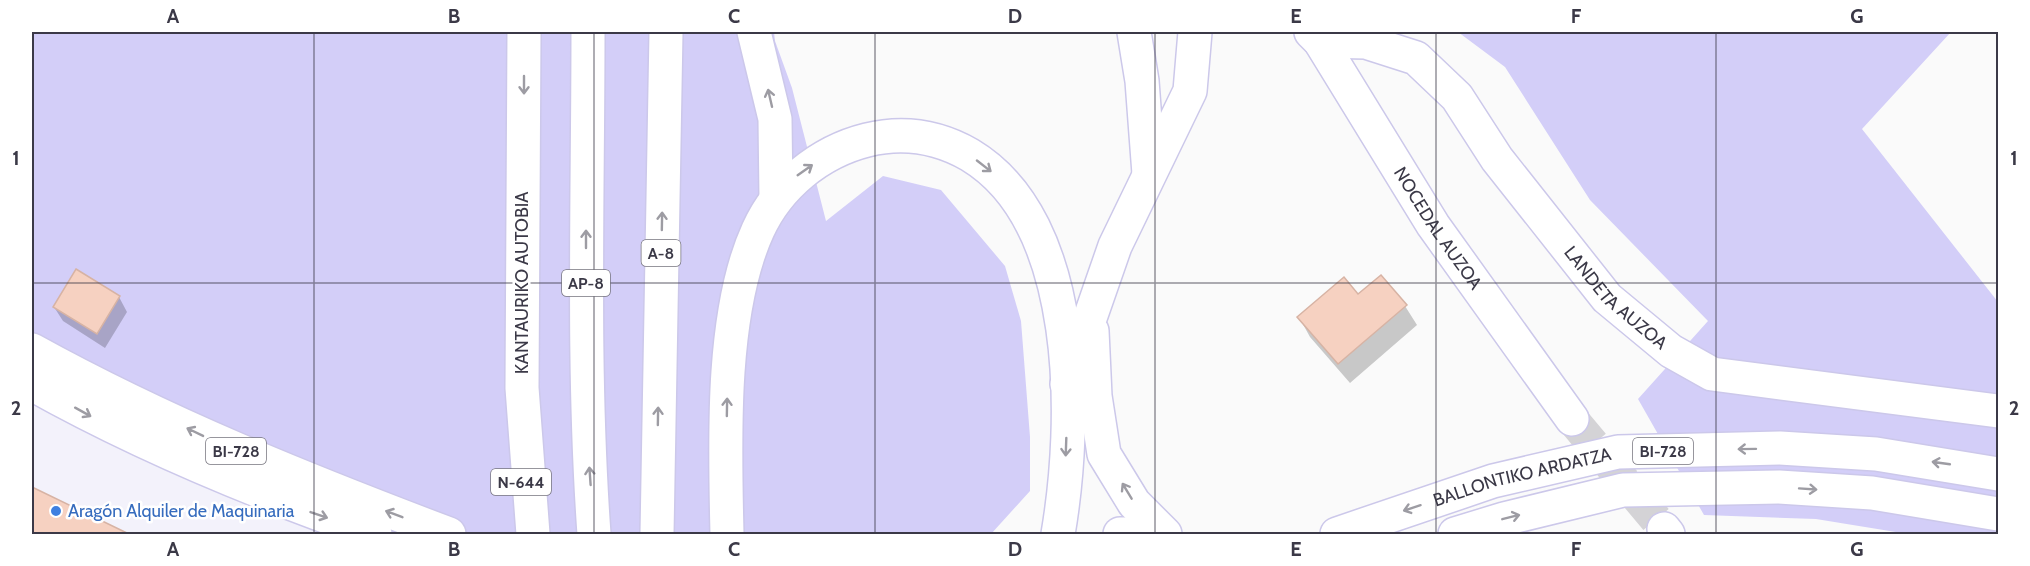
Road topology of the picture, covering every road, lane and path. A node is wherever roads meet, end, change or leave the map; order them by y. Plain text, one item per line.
1 (524, 32) edge
2 (588, 32) edge
3 (666, 32) edge
4 (754, 32) edge
5 (1111, 32) edge
6 (1134, 32) edge
7 (1195, 32) edge
8 (1316, 36) edge
9 (1142, 81) junction
10 (1149, 176) junction
11 (776, 198) junction
12 (1091, 311) junction
13 (32, 350) edge
14 (32, 384) edge
15 (1066, 389) junction
16 (1998, 411) edge
17 (1572, 418) tunnel mouth
18 (523, 430) junction
19 (725, 466) junction
20 (657, 474) junction
21 (1998, 474) edge
22 (1998, 514) edge
23 (375, 534) edge
24 (449, 534) edge
25 (518, 534) edge
26 (533, 534) edge
27 (594, 534) edge
28 (657, 534) edge
29 (670, 534) edge
30 (727, 534) edge
31 (737, 534) edge
32 (1058, 534) edge
33 (1120, 534) edge
34 (1142, 534) edge
35 (1165, 534) edge
36 (1337, 534) edge
37 (1455, 534) edge

1 -> 18 main road, KANTAURIKO AUTOBIA
27 -> 2 main road, AP-8
20 -> 3 main road, A-8
11 -> 4 main road
5 - 9 main road
6 - 9 main road
7 - 10 main road
8 - 16 main road, LANDETA AUZOA
8 - 17 main road, NOCEDAL AUZOA
9 - 10 main road
10 - 12 main road
11 -> 15 main road
19 -> 11 main road
12 - 15 main road
35 -> 12 main road
24 -> 13 main road, BI-728
14 -> 23 main road, BI-728
15 -> 32 main road
18 - 25 main road, N-644
18 - 26 main road, KANTAURIKO AUTOBIA
19 - 30 main road
19 - 31 main road
20 - 28 main road, A-8
20 - 29 main road
21 -> 36 main road, BALLONTIKO ARDATZA / BI-728
37 -> 22 main road, BALLONTIKO ARDATZA / BI-728
33 - 34 main road

